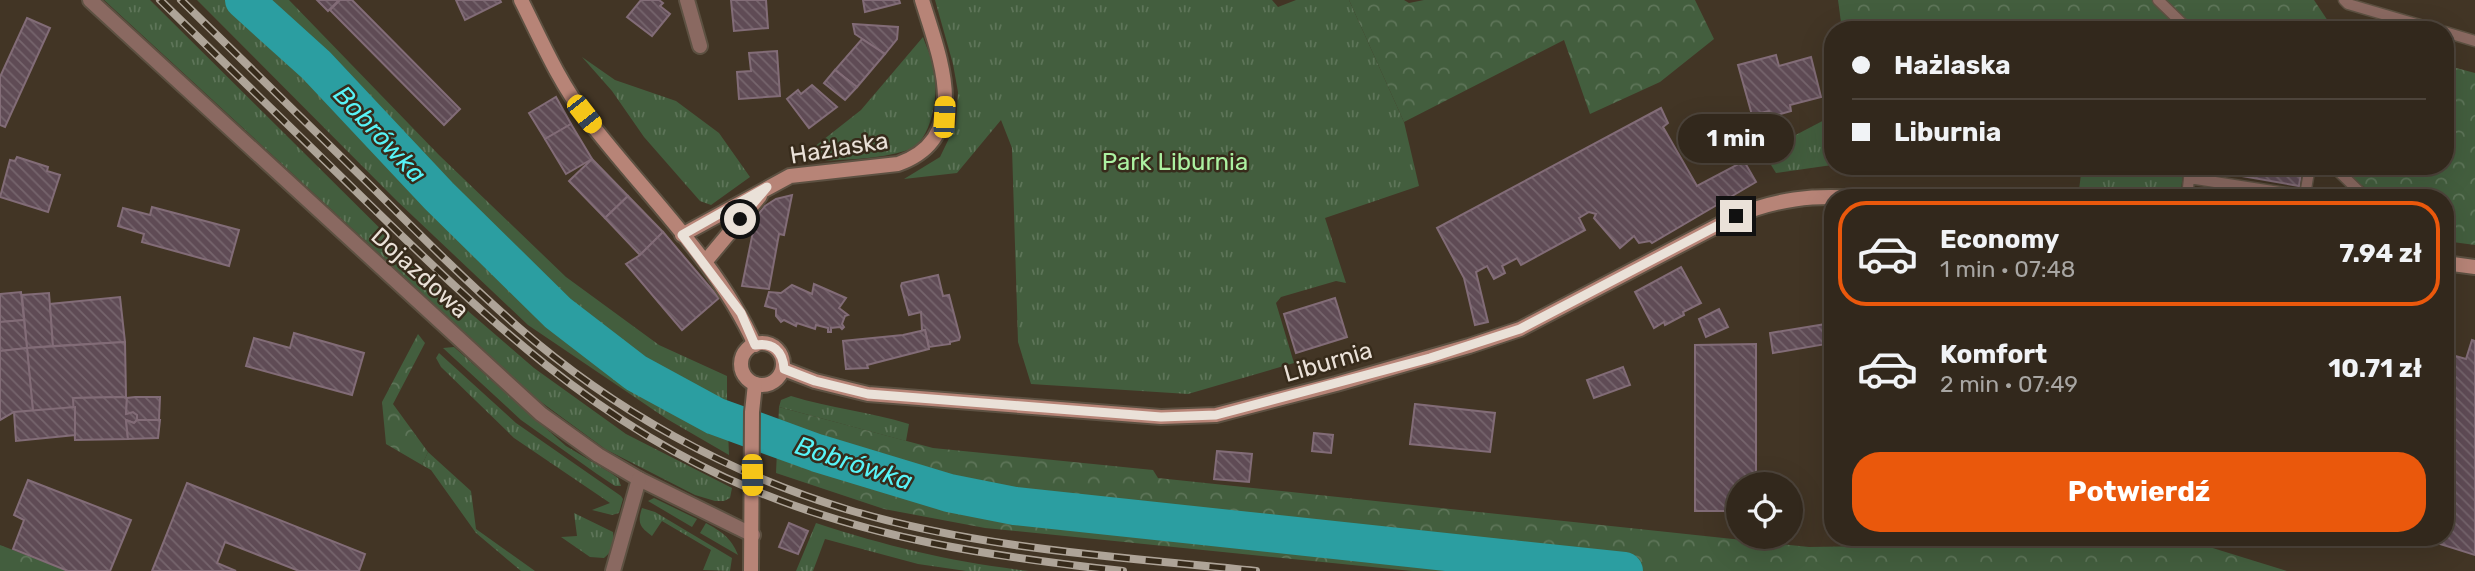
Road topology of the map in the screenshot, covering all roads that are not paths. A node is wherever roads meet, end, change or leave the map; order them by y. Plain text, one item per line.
1 (90, 0) edge
2 (521, 0) edge
3 (687, 0) edge
4 (922, 0) edge
5 (2158, 0) edge
6 (2344, 0) edge
7 (2180, 21) edge
8 (2406, 21) edge
9 (2454, 35) edge
10 (2475, 41) edge
11 (700, 46) dead end
12 (2189, 175) edge
13 (2342, 175) edge
14 (2189, 178) junction
15 (767, 187) junction
16 (2188, 189) edge
17 (2264, 189) edge
18 (2357, 189) edge
19 (1824, 197) edge
20 (682, 235) junction
21 (705, 262) junction
22 (2454, 264) edge
23 (2475, 267) edge
24 (755, 345) junction
25 (784, 369) junction
26 (755, 384) junction
27 (639, 479) junction
28 (752, 534) junction
29 (613, 571) edge
30 (751, 571) edge

1 - 27 street, Dojazdowa
2 - 20 street
3 - 11 street
4 - 15 street, Hażlaska
5 - 7 lane
6 - 8 lane
9 - 10 lane
12 - 14 lane
13 - 18 lane
14 - 16 lane
14 - 17 lane
15 - 20 street, Hażlaska
15 - 21 street, Hażlaska
19 - 25 street, Liburnia
20 - 21 street
21 - 24 street
22 - 23 street
24 - 25 street
24 - 26 street
25 - 26 street
26 - 28 street
27 - 28 street, Dojazdowa
27 - 29 street
28 - 30 street

